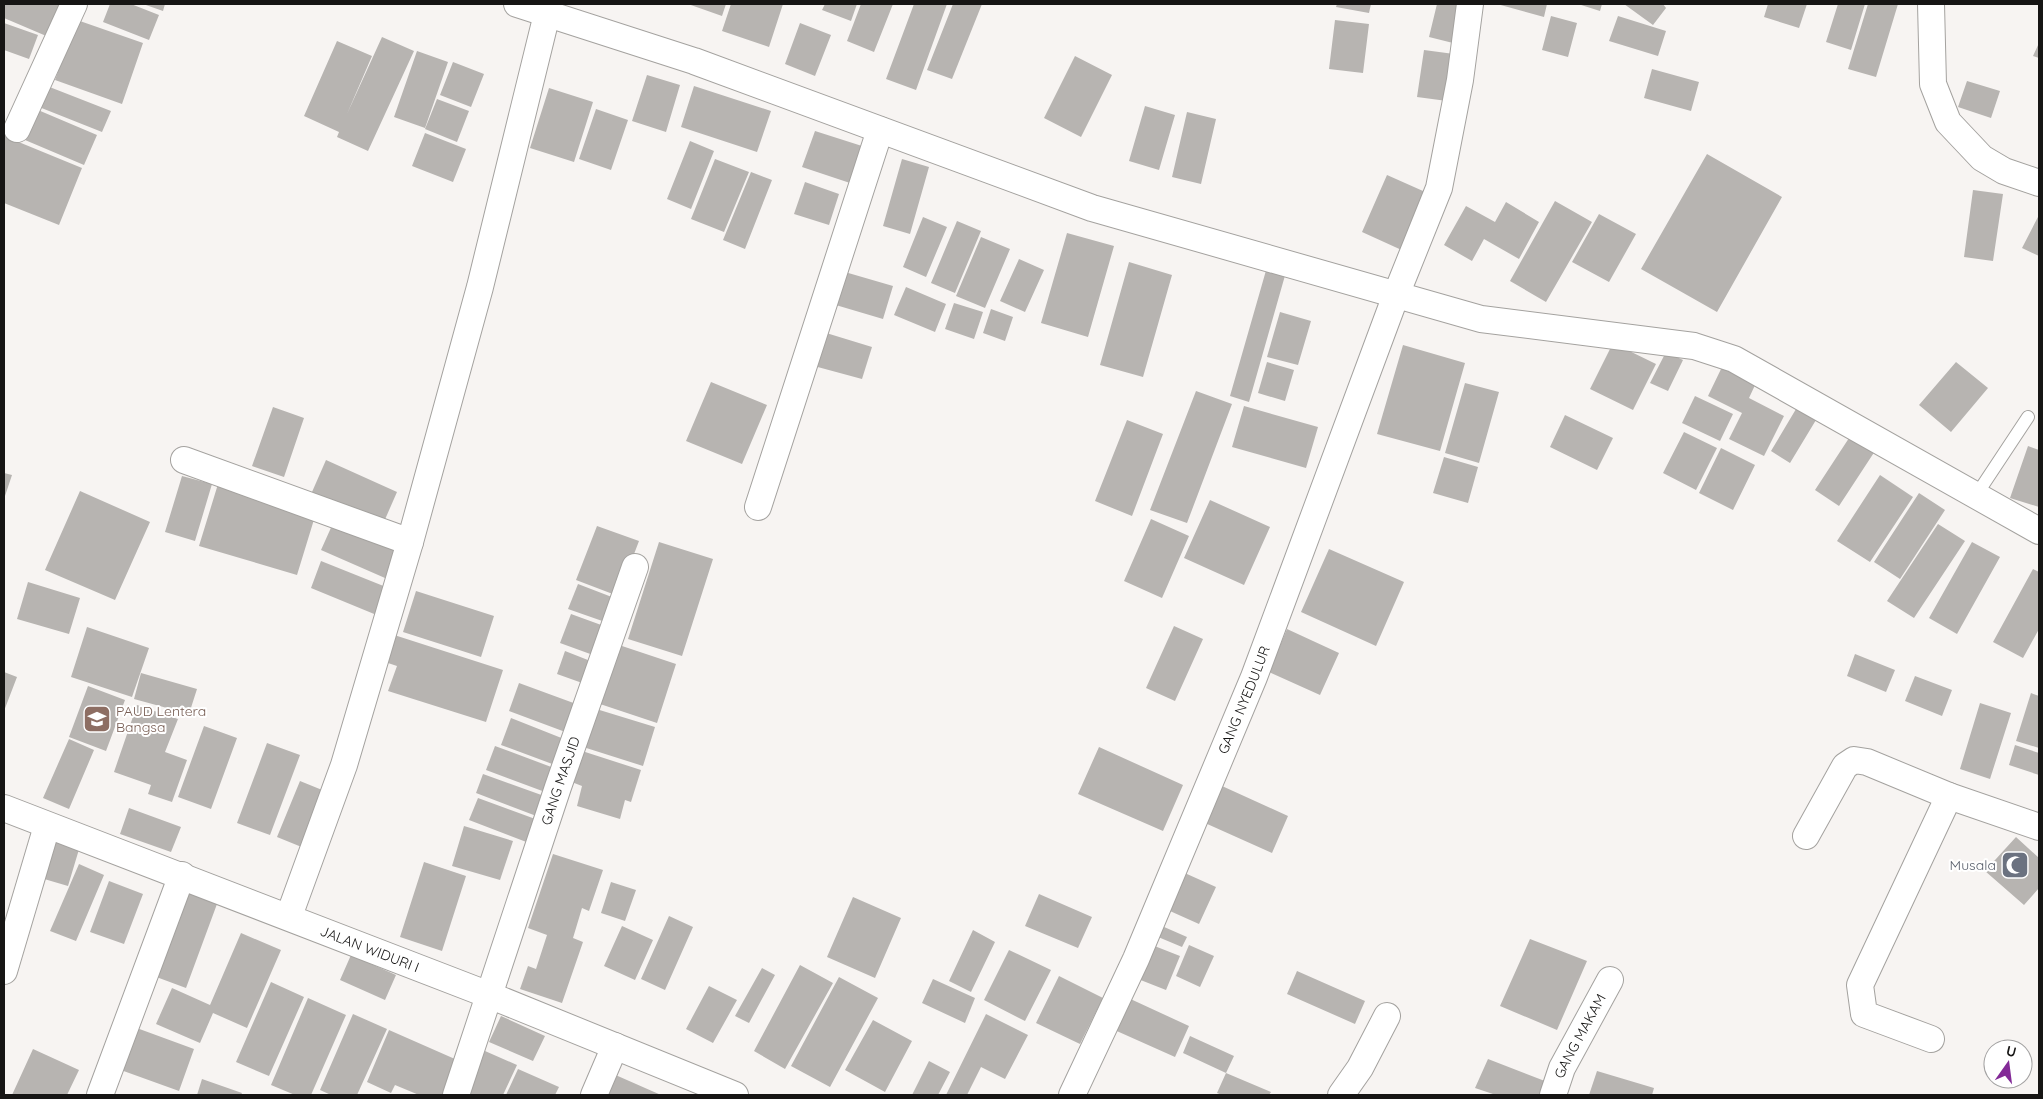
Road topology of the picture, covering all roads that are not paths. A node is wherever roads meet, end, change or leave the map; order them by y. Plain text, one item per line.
1 (74, 4) edge
2 (517, 4) edge
3 (1470, 4) edge
4 (1931, 4) edge
5 (547, 14) junction
6 (17, 129) dead end
7 (880, 130) junction
8 (2039, 183) edge
9 (1396, 295) junction
10 (2028, 417) dead end
11 (184, 460) dead end
12 (1977, 494) junction
13 (758, 507) dead end
14 (2039, 531) edge
15 (410, 542) junction
16 (635, 567) dead end
17 (1950, 796) junction
18 (4, 808) edge
19 (47, 826) junction
20 (2039, 827) edge
21 (1806, 836) dead end
22 (182, 875) junction
23 (289, 916) junction
24 (4, 971) edge
25 (1610, 980) dead end
26 (489, 995) junction
27 (1387, 1016) dead end
28 (1931, 1039) dead end
29 (615, 1046) junction
30 (100, 1095) edge
31 (456, 1095) edge
32 (594, 1095) edge
33 (735, 1095) edge
34 (1072, 1095) edge
35 (1342, 1095) edge
36 (1553, 1095) edge

1 - 6 street
2 - 5 street
3 - 9 street, GANG NYEDULUR
4 - 8 street
5 - 7 street
5 - 15 street
7 - 9 street
7 - 13 street
9 - 12 street
9 - 34 street, GANG NYEDULUR
10 - 12 lane
11 - 15 street
12 - 14 street
15 - 23 street
16 - 26 street, GANG MASJID
17 - 20 street
17 - 21 street
17 - 28 street
18 - 19 street, JALAN WIDURI I
19 - 22 street, JALAN WIDURI I
19 - 24 street
22 - 23 street, JALAN WIDURI I
22 - 30 street
23 - 26 street, JALAN WIDURI I
25 - 36 street, GANG MAKAM
26 - 29 street, JALAN WIDURI I
26 - 31 street, GANG MASJID
27 - 35 street
29 - 32 street
29 - 33 street, JALAN WIDURI I

